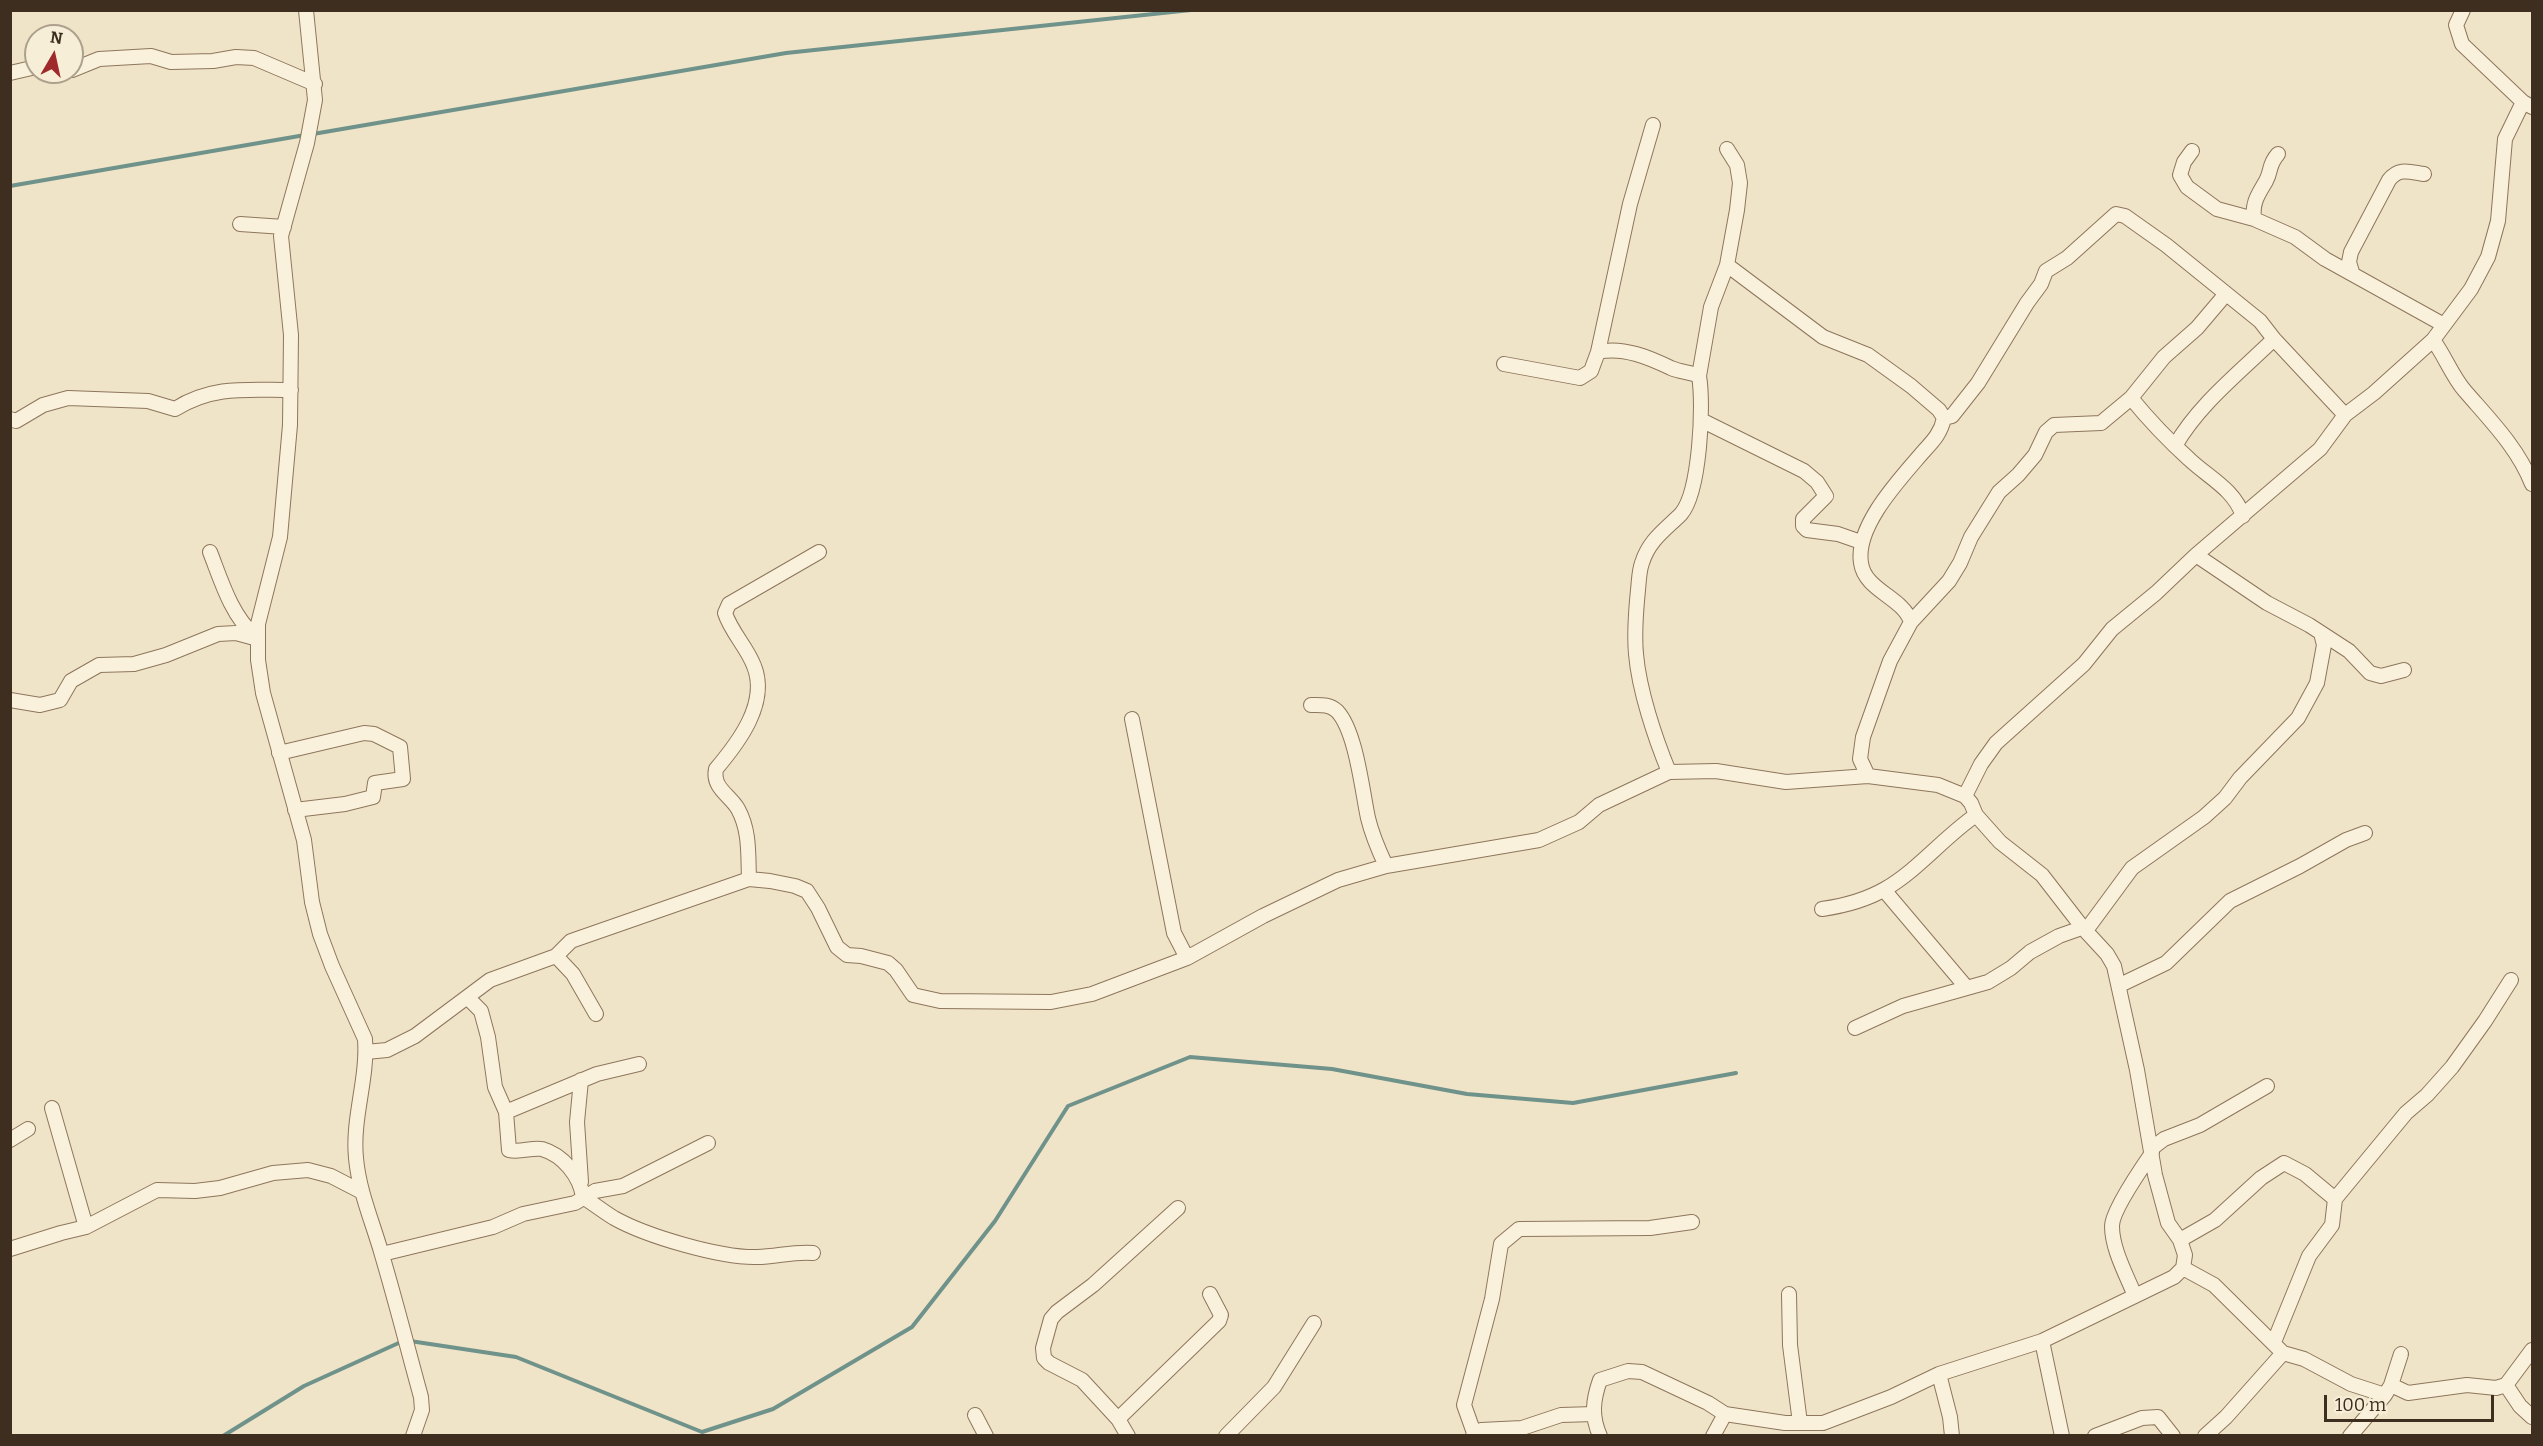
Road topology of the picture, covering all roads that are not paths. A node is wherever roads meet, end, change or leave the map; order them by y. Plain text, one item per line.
1 (306, 10) edge
2 (2463, 10) edge
3 (84, 65) edge
4 (315, 84) junction
5 (2528, 105) edge
6 (1653, 126) dead end
7 (1727, 149) dead end
8 (2192, 151) dead end
9 (2278, 154) dead end
10 (2424, 174) dead end
11 (2254, 219) junction
12 (240, 224) dead end
13 (284, 227) junction
14 (1727, 265) junction
15 (2352, 272) junction
16 (2225, 295) junction
17 (2444, 325) junction
18 (2274, 339) junction
19 (2433, 340) junction
20 (1598, 352) junction
21 (1503, 364) dead end
22 (1699, 376) junction
23 (291, 390) junction
24 (2131, 398) junction
25 (2345, 415) junction
26 (1944, 417) junction
27 (10, 419) edge
28 (1701, 420) junction
29 (2175, 446) junction
30 (2532, 484) edge
31 (2243, 516) junction
32 (1862, 542) junction
33 (210, 552) dead end
34 (819, 552) dead end
35 (2196, 555) junction
36 (1911, 622) junction
37 (2321, 633) junction
38 (258, 639) junction
39 (2404, 670) dead end
40 (10, 700) edge
41 (1311, 705) dead end
42 (1132, 719) dead end
43 (279, 753) junction
44 (1669, 772) junction
45 (1868, 776) junction
46 (1965, 796) junction
47 (295, 810) junction
48 (1976, 814) junction
49 (2365, 832) dead end
50 (1386, 866) junction
51 (749, 879) junction
52 (1884, 890) junction
53 (1822, 909) dead end
54 (2083, 928) junction
55 (556, 956) junction
56 (1187, 958) junction
57 (2511, 980) dead end
58 (2120, 985) junction
59 (1967, 988) junction
60 (468, 998) junction
61 (596, 1014) dead end
62 (1855, 1028) dead end
63 (366, 1053) junction
64 (639, 1064) dead end
65 (581, 1080) junction
66 (2267, 1086) dead end
67 (52, 1108) dead end
68 (506, 1112) junction
69 (28, 1129) dead end
70 (10, 1140) edge
71 (708, 1143) dead end
72 (2152, 1151) junction
73 (362, 1192) junction
74 (583, 1192) junction
75 (2335, 1199) junction
76 (1178, 1208) dead end
77 (1692, 1222) dead end
78 (86, 1227) junction
79 (2180, 1240) junction
80 (10, 1249) edge
81 (813, 1252) dead end
82 (382, 1254) junction
83 (2183, 1268) junction
84 (1210, 1294) dead end
85 (1790, 1294) dead end
86 (2135, 1296) junction
87 (1314, 1323) dead end
88 (2042, 1341) junction
89 (2279, 1347) junction
90 (2532, 1350) edge
91 (2401, 1354) dead end
92 (1939, 1374) junction
93 (2505, 1385) junction
94 (2388, 1390) junction
95 (1594, 1414) junction
96 (1725, 1414) junction
97 (975, 1415) dead end
98 (2532, 1417) edge
99 (1118, 1419) junction
100 (1800, 1423) junction
101 (1474, 1434) edge
102 (2103, 1434) edge
103 (413, 1436) edge
104 (986, 1436) edge
105 (1128, 1436) edge
106 (1226, 1436) edge
107 (1600, 1436) edge
108 (1713, 1436) edge
109 (1952, 1436) edge
110 (2062, 1436) edge
111 (2173, 1436) edge
112 (2205, 1436) edge
113 (2350, 1436) edge

1 - 4 street
2 - 5 street
3 - 4 street
4 - 13 street
5 - 17 street
6 - 20 street
7 - 14 street
8 - 11 street
9 - 11 street
10 - 15 street
11 - 15 street
12 - 13 street
13 - 23 street
14 - 22 street
14 - 26 street
15 - 17 street
16 - 18 street
16 - 24 street
16 - 26 street
17 - 19 street
18 - 25 street
18 - 29 street
19 - 25 street
19 - 30 street
20 - 21 street
20 - 22 street
22 - 28 street
23 - 27 street
23 - 38 street
24 - 29 street
24 - 36 street
25 - 31 street
26 - 32 street
28 - 32 street
28 - 44 street
29 - 31 street
31 - 35 street
32 - 36 street
33 - 38 street
34 - 51 street
35 - 37 street
35 - 46 street
36 - 45 street
37 - 39 street
37 - 54 street
38 - 40 street
38 - 43 street
41 - 50 street
42 - 56 street
43 - 47 street
43 - 47 street
44 - 45 street
44 - 50 street
45 - 46 street
46 - 48 street
47 - 63 street
48 - 52 street
48 - 54 street
49 - 58 street
50 - 56 street
51 - 55 street
51 - 56 street
52 - 53 street
52 - 59 street
54 - 58 street
54 - 59 street
55 - 60 street
55 - 61 street
57 - 75 street
58 - 72 street
59 - 62 street
60 - 63 street
60 - 68 street
63 - 73 street
64 - 65 street
65 - 68 street
65 - 74 street
66 - 72 street
67 - 78 street
68 - 74 street
69 - 70 street
71 - 74 street
72 - 79 street
72 - 86 street
73 - 78 street
73 - 82 street
74 - 81 street
74 - 82 street
75 - 79 street
75 - 89 street
76 - 99 street
77 - 101 street
78 - 80 street
79 - 83 street
82 - 103 street
83 - 86 street
83 - 89 street
84 - 99 street
85 - 100 street
86 - 88 street
87 - 106 street
88 - 92 street
88 - 110 street
89 - 94 street
89 - 112 street
90 - 93 street
91 - 94 street
92 - 100 street
92 - 109 street
93 - 94 street
93 - 98 street
94 - 113 street
95 - 96 street
95 - 101 street
95 - 107 street
96 - 100 street
96 - 108 street
97 - 104 street
99 - 105 street
102 - 111 street

